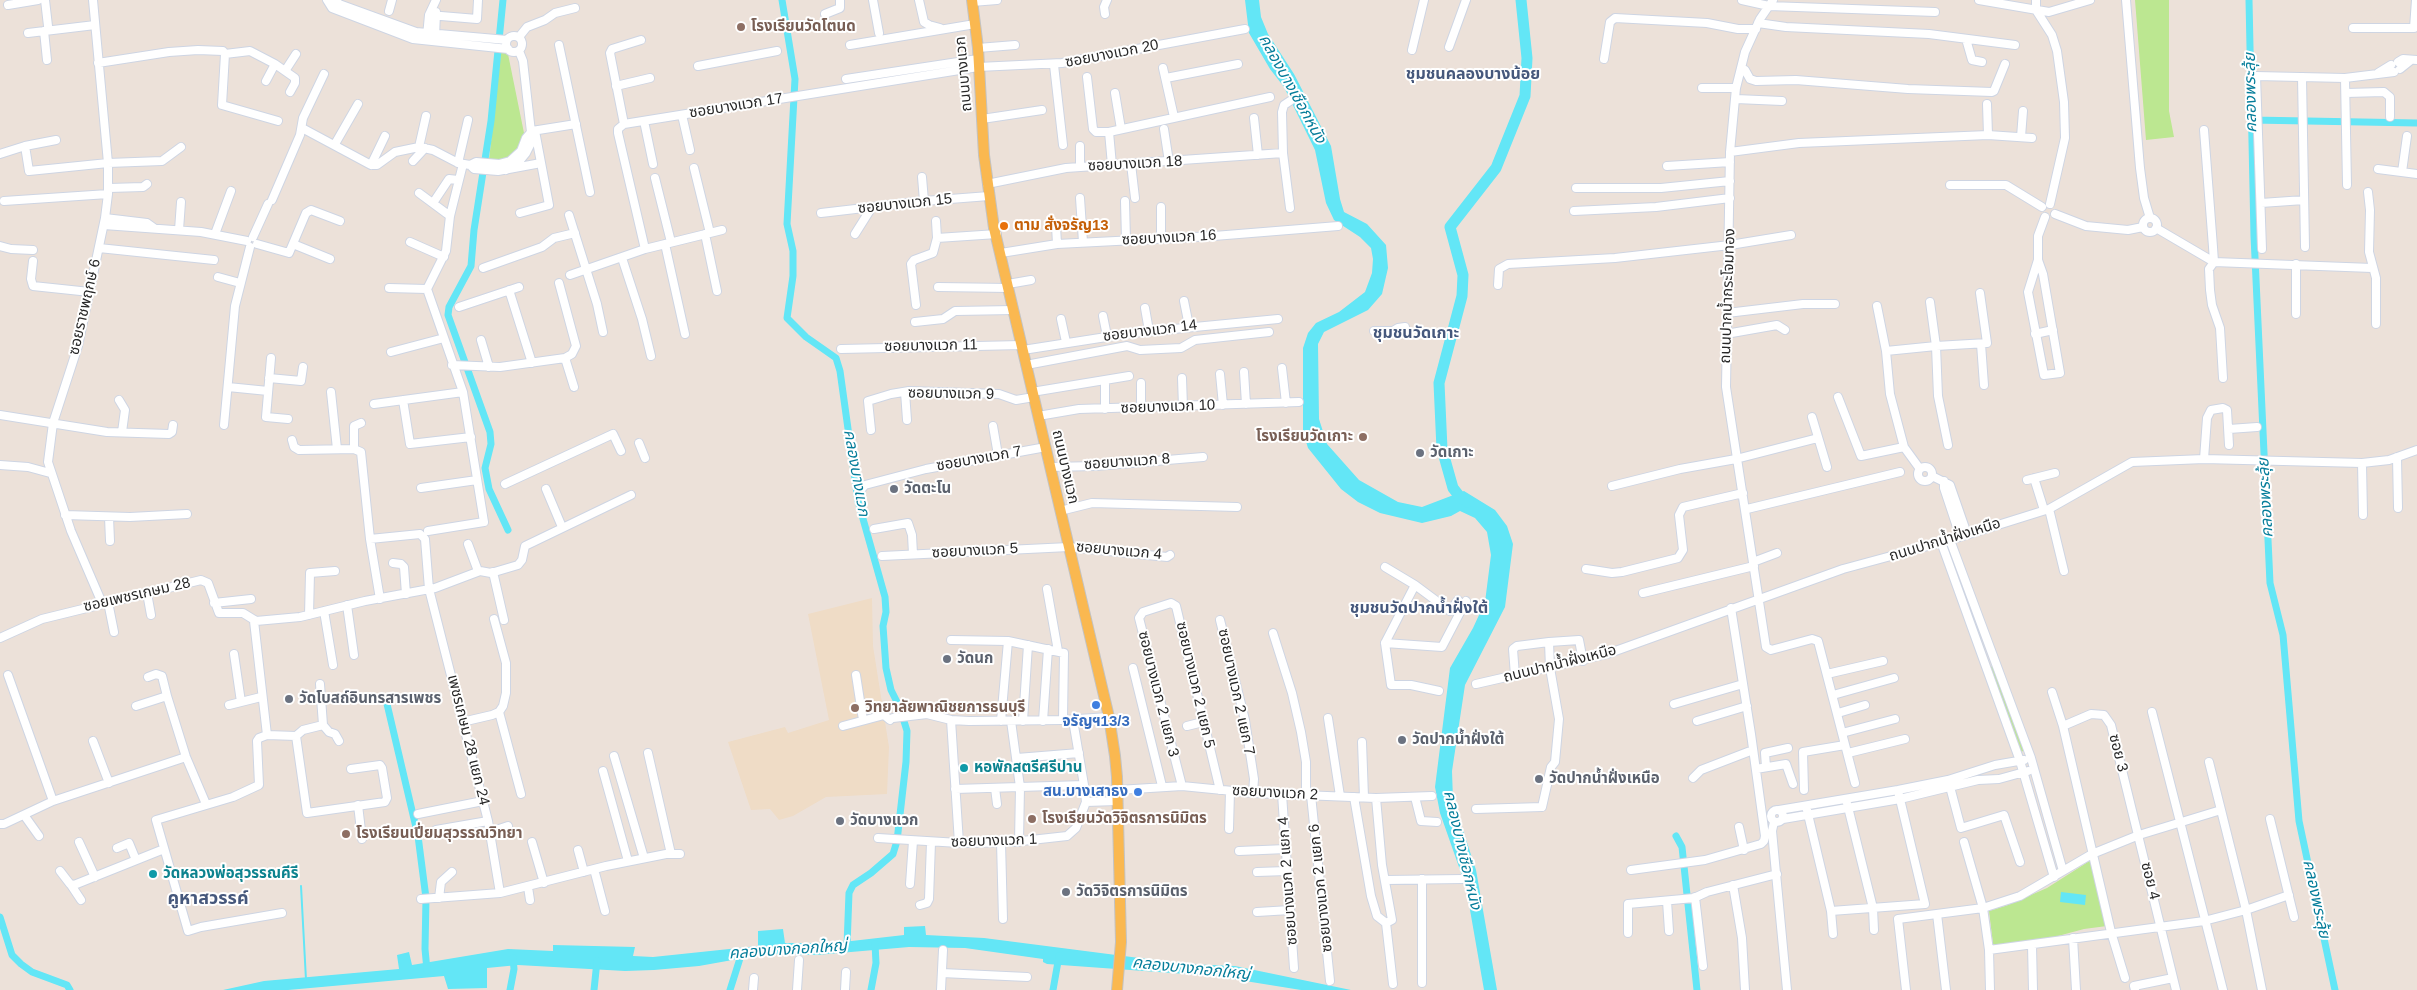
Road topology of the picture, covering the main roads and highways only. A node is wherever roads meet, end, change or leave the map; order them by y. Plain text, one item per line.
1 (972, 1) edge
2 (1118, 986) edge

1 - 2 main road, ถนนบางแวก

